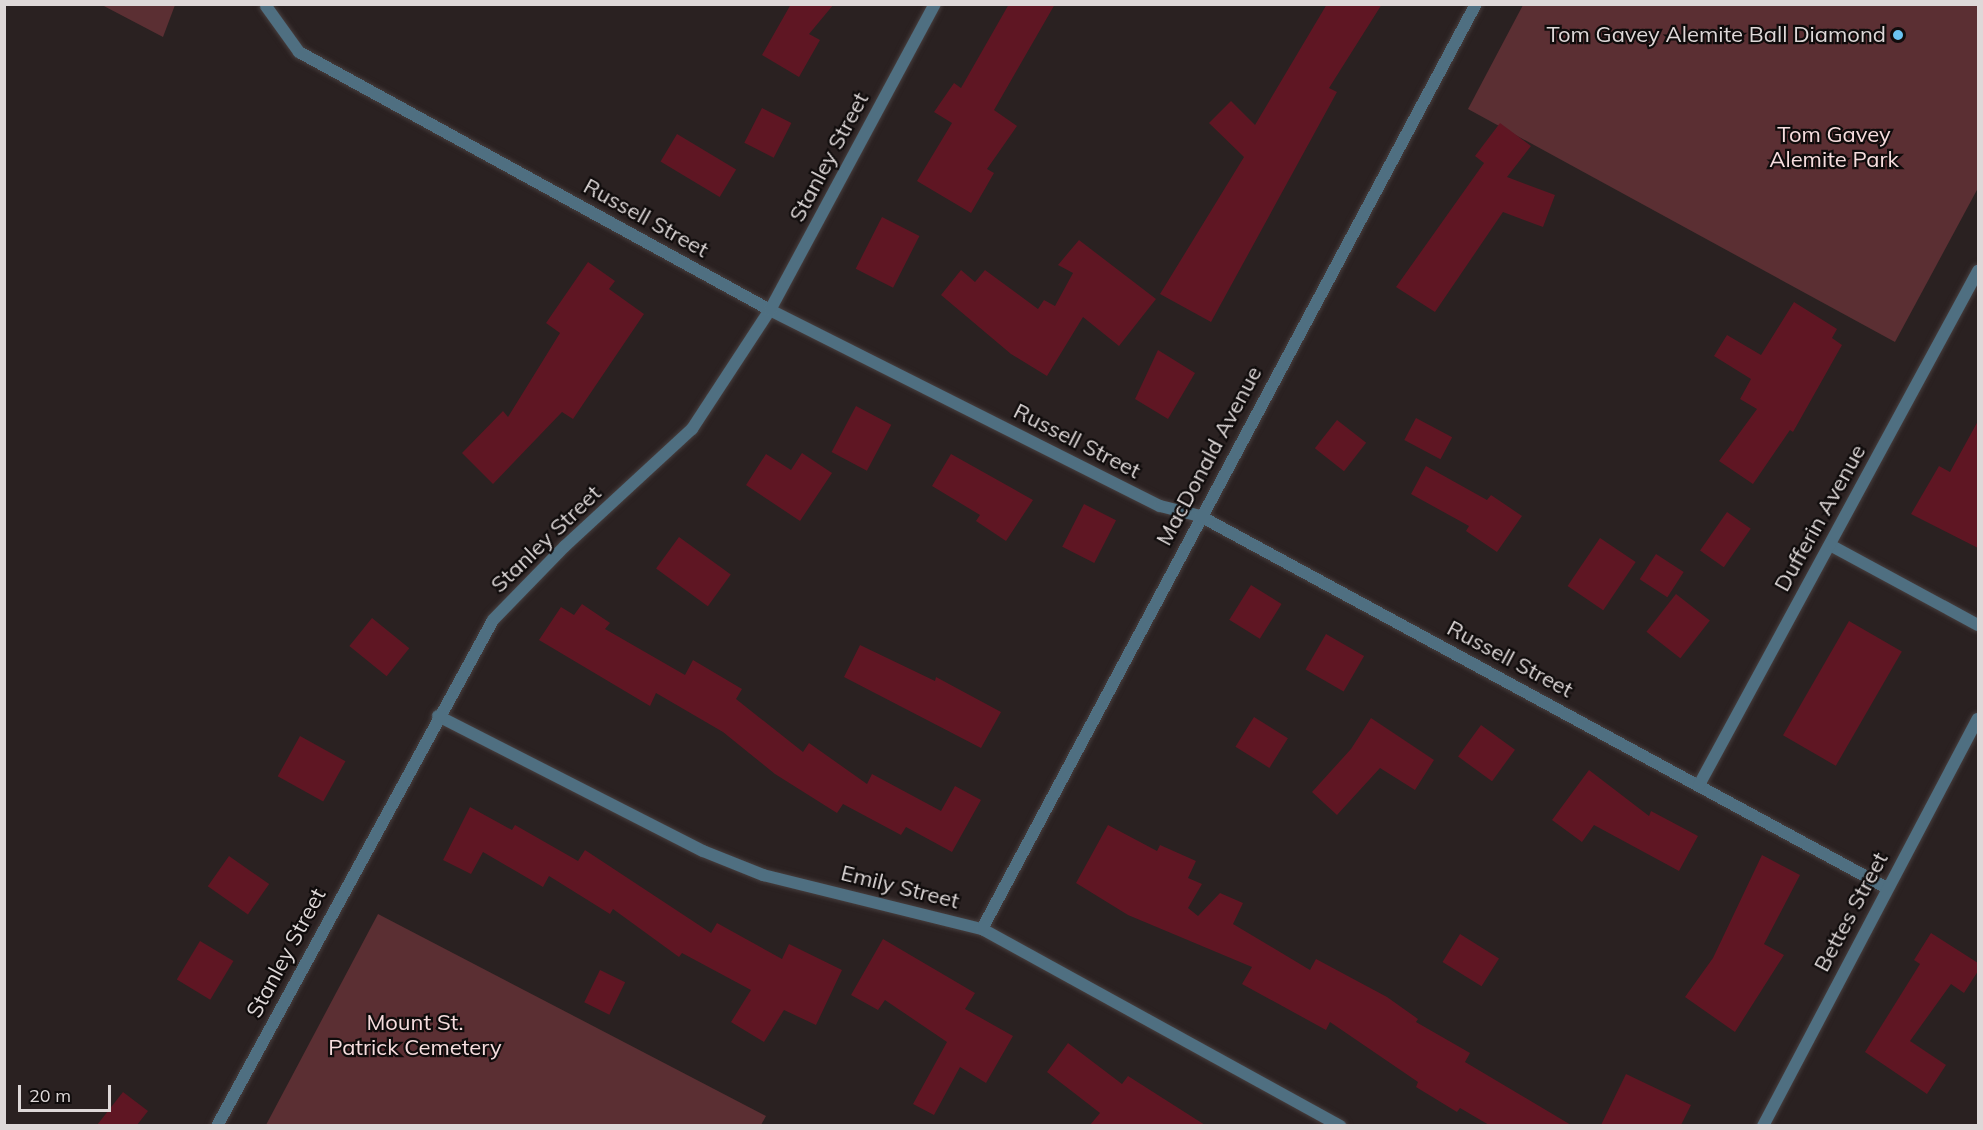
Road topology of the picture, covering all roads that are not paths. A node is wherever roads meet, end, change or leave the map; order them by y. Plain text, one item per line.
1 (935, 4) edge
2 (1476, 4) edge
3 (266, 6) dead end
4 (1978, 271) edge
5 (770, 310) junction
6 (1200, 516) junction
7 (1830, 545) junction
8 (1978, 625) edge
9 (438, 716) junction
10 (1978, 719) edge
11 (1699, 785) junction
12 (1887, 888) junction
13 (982, 929) junction
14 (217, 1125) edge
15 (1341, 1125) edge
16 (1763, 1125) edge

1 - 5 street, Stanley Street
2 - 6 street, MacDonald Avenue
3 - 5 street, Russell Street
4 - 7 street, Dufferin Avenue
5 - 6 street, Russell Street
5 - 9 street, Stanley Street
6 - 11 street, Russell Street
6 - 13 street, MacDonald Avenue
7 - 8 street
7 - 11 street, Dufferin Avenue
9 - 13 street, Emily Street
9 - 14 street, Stanley Street
10 - 12 street, Bettes Street
11 - 12 street, Russell Street
12 - 16 street, Bettes Street
13 - 15 street, Emily Street

